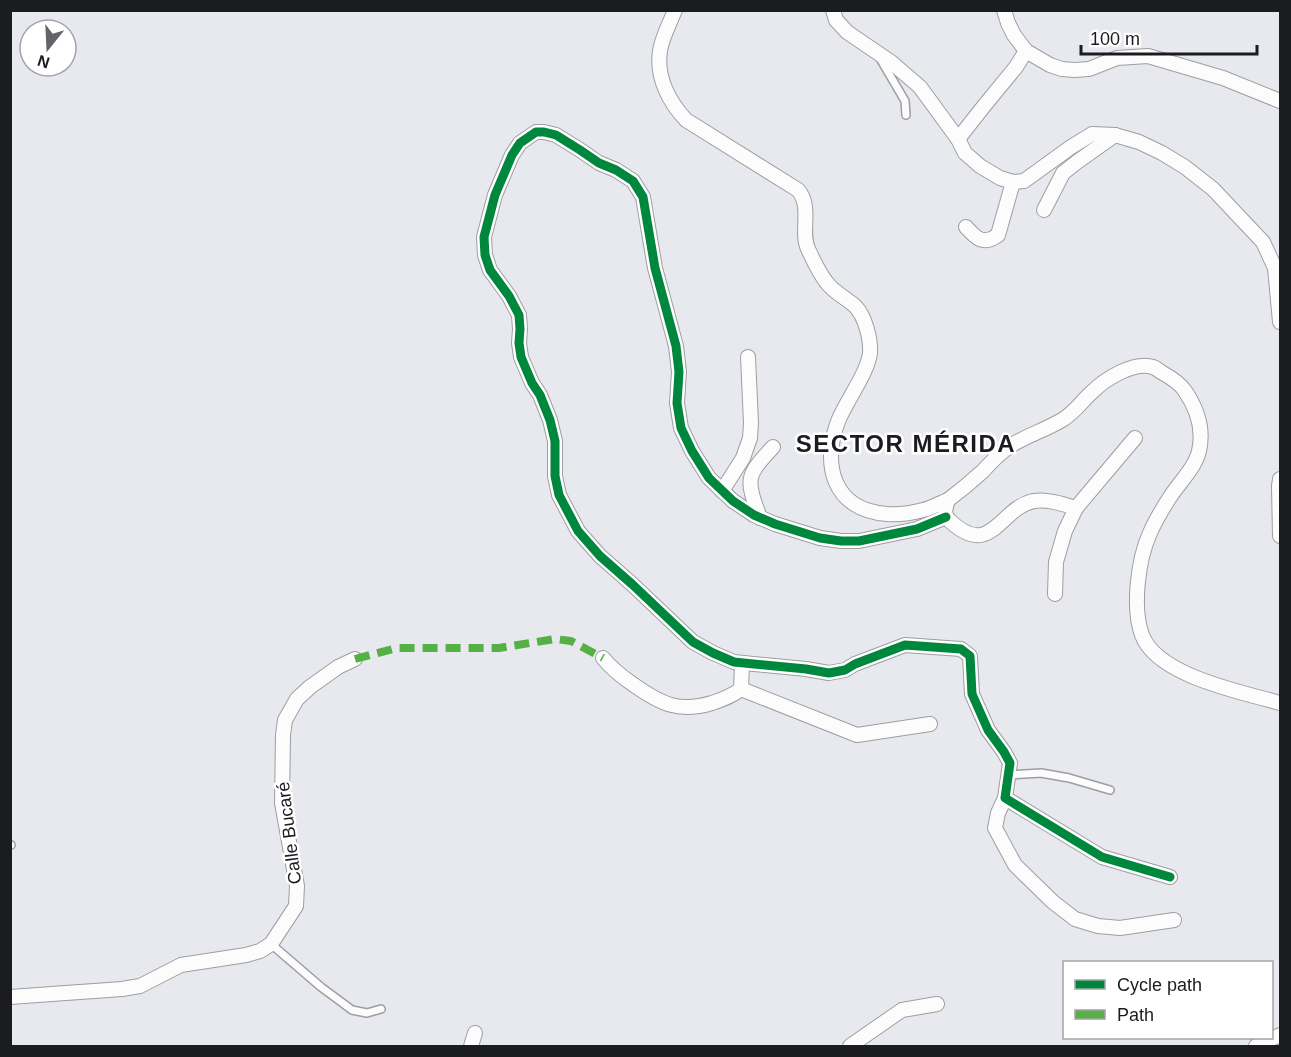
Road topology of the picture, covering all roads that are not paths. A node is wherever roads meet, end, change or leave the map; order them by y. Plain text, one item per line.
1 (675, 10) edge
2 (833, 10) edge
3 (1004, 10) edge
4 (1026, 51) junction
5 (876, 52) junction
6 (1281, 101) edge
7 (906, 115) dead end
8 (1115, 135) junction
9 (958, 139) junction
10 (1013, 182) junction
11 (1044, 210) dead end
12 (966, 227) dead end
13 (1281, 322) edge
14 (748, 357) dead end
15 (1135, 438) dead end
16 (773, 447) dead end
17 (1281, 478) edge
18 (722, 491) junction
19 (948, 500) junction
20 (1076, 508) junction
21 (946, 517) junction
22 (760, 518) junction
23 (1281, 536) edge
24 (1055, 594) dead end
25 (603, 658) dead end
26 (355, 659) dead end
27 (742, 664) junction
28 (741, 688) junction
29 (1281, 703) edge
30 (930, 724) dead end
31 (1008, 775) junction
32 (1110, 790) dead end
33 (1005, 798) junction
34 (1170, 877) dead end
35 (1174, 920) dead end
36 (271, 944) junction
37 (10, 997) edge
38 (937, 1004) dead end
39 (381, 1009) dead end
40 (1273, 1039) edge
41 (850, 1047) edge
42 (1256, 1047) edge

1 - 19 street
2 - 5 street
3 - 4 street
4 - 6 street
4 - 9 street
5 - 7 lane
5 - 9 street
8 - 10 street
8 - 11 street
8 - 13 street
9 - 10 street
10 - 12 street
14 - 18 street
15 - 20 street
16 - 22 street
17 - 23 street
18 - 22 street
18 - 27 street
19 - 21 street
19 - 29 street
20 - 21 street
20 - 24 street
21 - 22 street
25 - 28 street
26 - 36 street, Calle Bucaré
27 - 28 street
27 - 31 street
28 - 30 street
31 - 32 lane
31 - 33 street
33 - 34 street
33 - 35 street
36 - 37 street
36 - 39 lane
38 - 41 street
40 - 42 street

